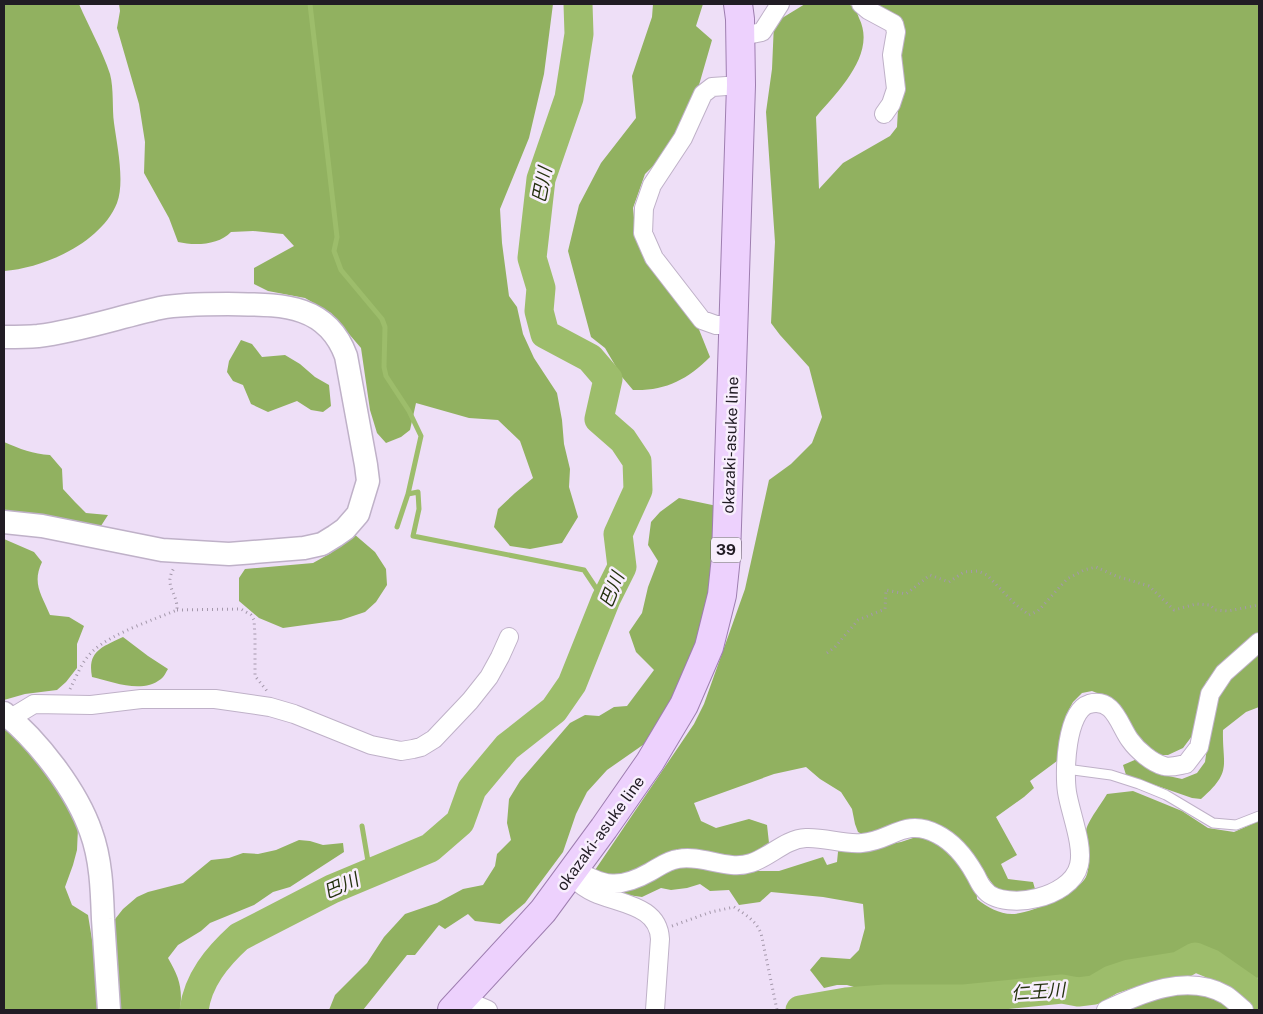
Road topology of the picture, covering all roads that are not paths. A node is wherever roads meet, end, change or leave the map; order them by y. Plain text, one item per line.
1 (738, 4) edge
2 (780, 4) edge
3 (861, 4) edge
4 (740, 35) junction
5 (741, 85) junction
6 (884, 114) dead end
7 (732, 325) junction
8 (4, 337) edge
9 (4, 522) edge
10 (509, 637) dead end
11 (1259, 642) edge
12 (7, 716) edge
13 (1066, 769) junction
14 (1259, 816) edge
15 (572, 871) junction
16 (458, 1004) edge
17 (109, 1010) edge
18 (488, 1010) edge
19 (655, 1010) edge
20 (1106, 1010) edge
21 (1244, 1010) edge

1 - 4 main road, okazaki-asuke line / 39
2 - 4 street
3 - 6 street
4 - 5 main road, okazaki-asuke line / 39
5 - 7 main road, okazaki-asuke line / 39
5 - 7 street
7 - 15 main road, okazaki-asuke line / 39
8 - 9 street
10 - 12 street
11 - 13 street
12 - 17 street
13 - 14 lane
13 - 15 street
15 - 16 main road, okazaki-asuke line / 39
15 - 19 street
16 - 18 street
20 - 21 street

